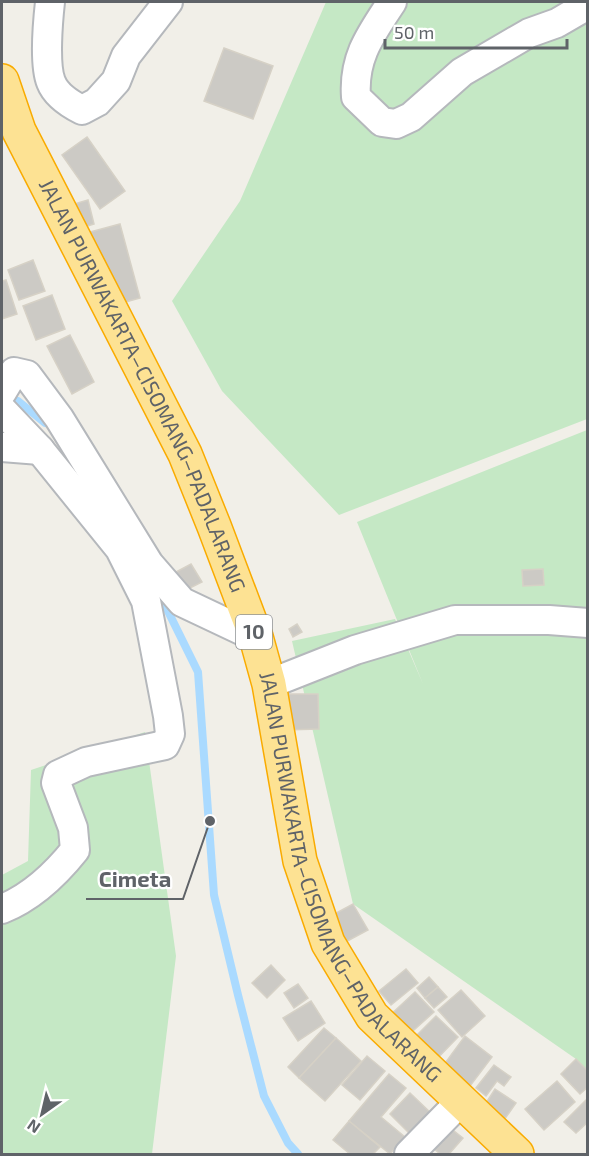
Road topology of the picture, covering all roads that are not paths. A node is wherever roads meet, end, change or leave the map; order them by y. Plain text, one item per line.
1 (50, 2) edge
2 (168, 2) edge
3 (392, 2) edge
4 (588, 5) edge
5 (2, 81) edge
6 (10, 130) edge
7 (2, 396) edge
8 (2, 447) edge
9 (40, 450) junction
10 (588, 623) edge
11 (256, 637) junction
12 (269, 684) junction
13 (2, 909) edge
14 (460, 1102) junction
15 (410, 1155) edge
16 (517, 1155) edge

1 - 2 street
3 - 4 street
5 - 6 highway, JALAN PURWAKARTA–CISOMANG–PADALARANG / 10
6 - 11 highway, JALAN PURWAKARTA–CISOMANG–PADALARANG / 10
7 - 9 street
7 - 11 street
8 - 9 street
9 - 13 street
10 - 12 street
11 - 12 highway, JALAN PURWAKARTA–CISOMANG–PADALARANG / 10
12 - 14 highway, JALAN PURWAKARTA–CISOMANG–PADALARANG / 10
14 - 15 street
14 - 16 highway, JALAN PURWAKARTA–CISOMANG–PADALARANG / 10

